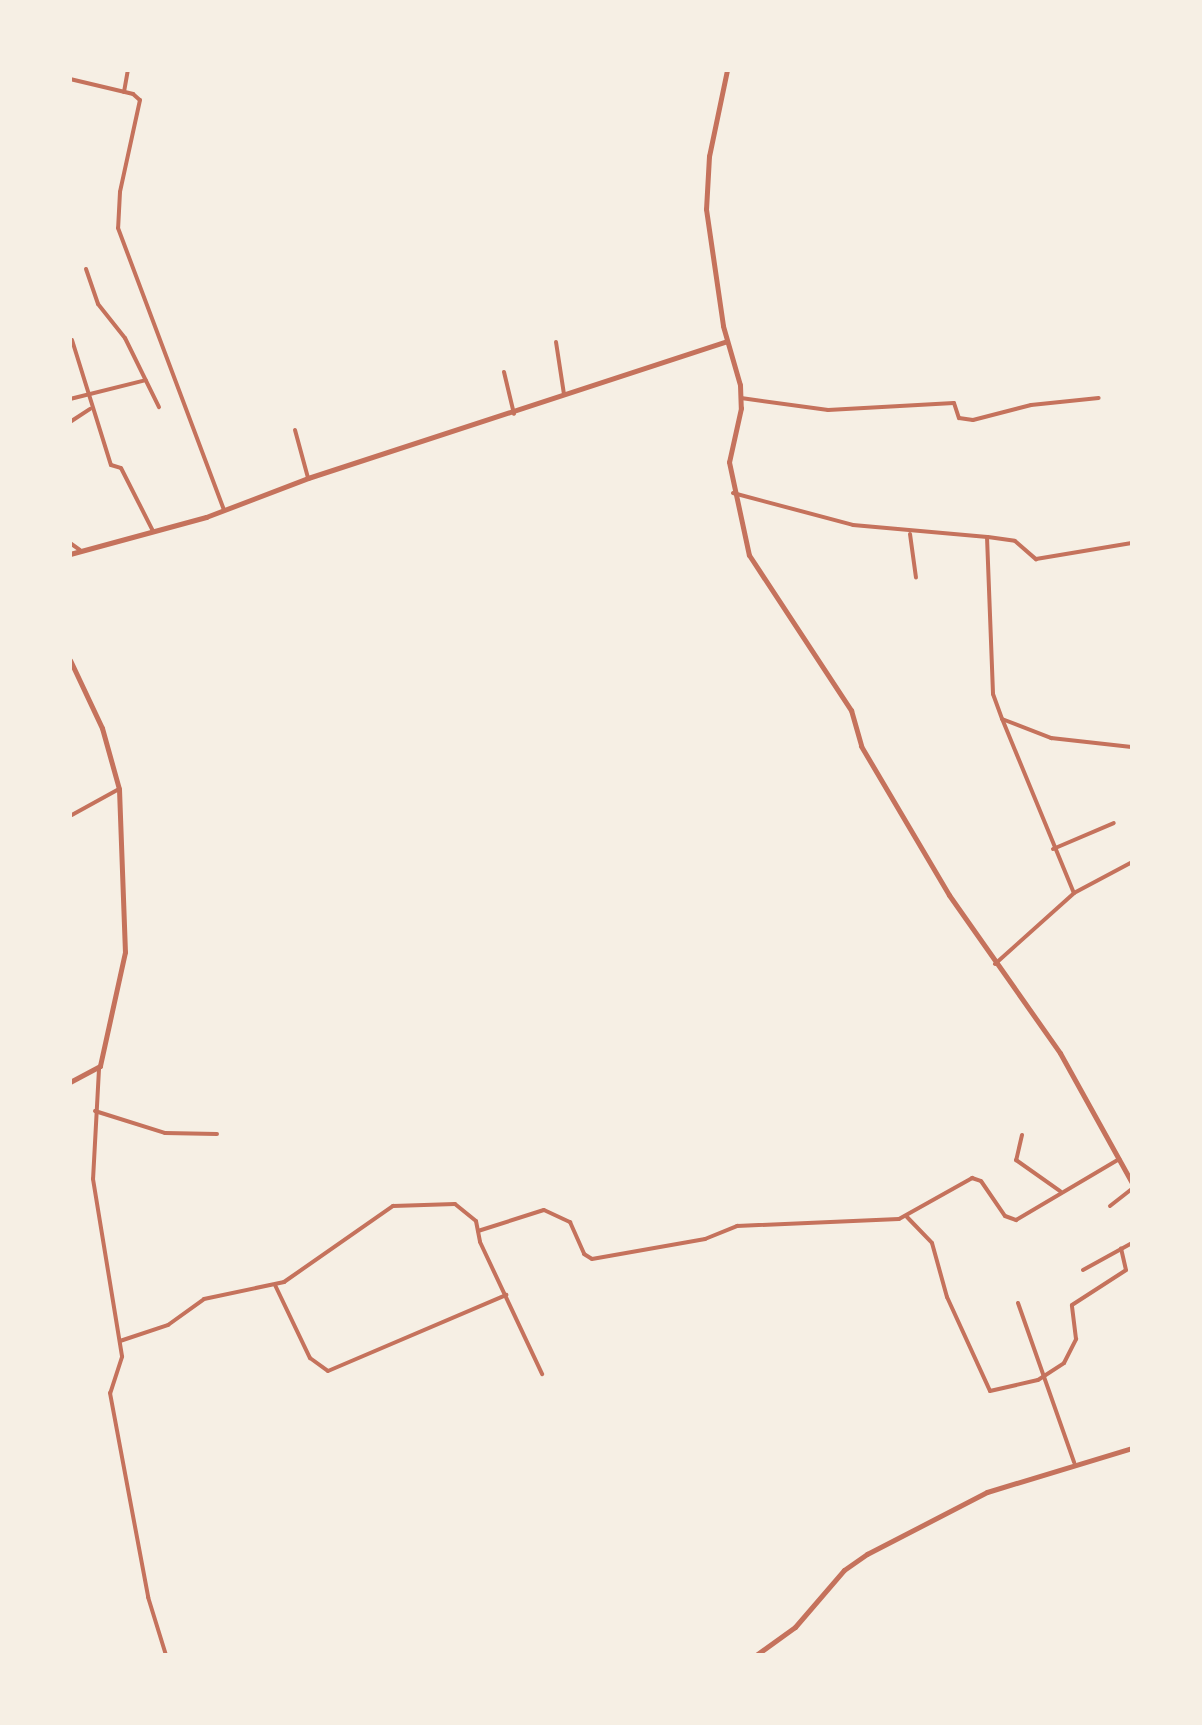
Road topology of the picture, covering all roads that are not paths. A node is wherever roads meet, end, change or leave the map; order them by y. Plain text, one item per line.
1 (128, 70) edge
2 (727, 70) edge
3 (70, 79) edge
4 (124, 92) junction
5 (86, 269) dead end
6 (72, 340) dead end
7 (726, 341) junction
8 (556, 342) dead end
9 (504, 372) dead end
10 (146, 380) junction
11 (87, 396) junction
12 (564, 397) junction
13 (741, 398) junction
14 (1099, 398) dead end
15 (70, 399) edge
16 (159, 407) dead end
17 (90, 409) junction
18 (514, 414) junction
19 (70, 422) edge
20 (295, 430) dead end
21 (308, 478) junction
22 (733, 493) junction
23 (224, 510) junction
24 (155, 532) junction
25 (910, 534) junction
26 (987, 537) junction
27 (70, 543) edge
28 (1132, 543) edge
29 (82, 552) junction
30 (70, 554) edge
31 (916, 578) dead end
32 (70, 660) edge
33 (1002, 719) junction
34 (1132, 747) edge
35 (119, 789) junction
36 (70, 816) edge
37 (1114, 823) dead end
38 (1053, 849) junction
39 (1132, 862) edge
40 (1074, 893) junction
41 (995, 964) junction
42 (99, 1069) junction
43 (70, 1082) edge
44 (95, 1111) junction
45 (217, 1134) dead end
46 (1022, 1135) dead end
47 (1119, 1159) junction
48 (1132, 1186) edge
49 (1060, 1191) junction
50 (1110, 1206) dead end
51 (907, 1217) junction
52 (478, 1231) junction
53 (1132, 1243) edge
54 (1121, 1249) junction
55 (1083, 1270) dead end
56 (275, 1285) junction
57 (506, 1295) junction
58 (1018, 1303) dead end
59 (120, 1341) junction
60 (542, 1374) dead end
61 (1045, 1375) junction
62 (1132, 1448) edge
63 (1074, 1462) junction
64 (166, 1655) edge
65 (756, 1655) edge

1 - 4 street
2 - 7 street
3 - 4 street
4 - 23 street
5 - 10 street
6 - 11 street
7 - 12 street
7 - 13 street
8 - 12 street
9 - 18 street
10 - 11 street
10 - 16 street
11 - 15 street
11 - 17 street
12 - 18 street
13 - 14 street
13 - 22 street
17 - 19 street
17 - 24 street
18 - 21 street
20 - 21 street
21 - 23 street
22 - 25 street
22 - 41 street
23 - 24 street
24 - 29 street
25 - 26 street
25 - 31 street
26 - 28 street
26 - 33 street
27 - 29 street
29 - 30 street
32 - 35 street
33 - 34 street
33 - 38 street
35 - 36 street
35 - 42 street
37 - 38 street
38 - 40 street
39 - 40 street
40 - 41 street
41 - 47 street
42 - 43 street
42 - 44 street
44 - 45 street
44 - 59 street
46 - 49 street
47 - 48 street
47 - 49 street
48 - 50 street
49 - 51 street
51 - 52 street
51 - 61 street
52 - 56 street
52 - 57 street
53 - 54 street
54 - 55 street
54 - 61 street
56 - 57 street
56 - 59 street
57 - 60 street
58 - 61 street
59 - 64 street
61 - 63 street
62 - 63 street
63 - 65 street

